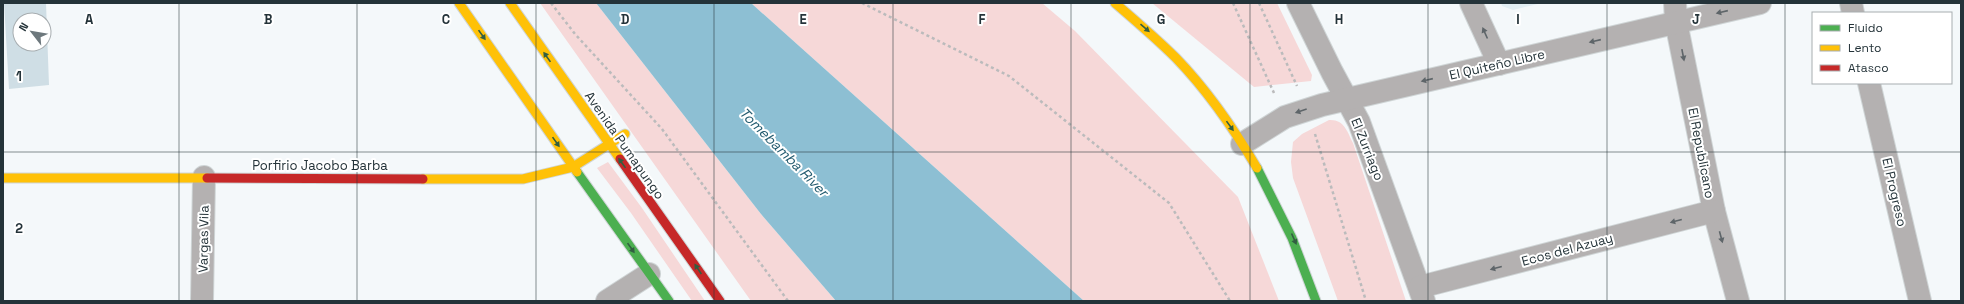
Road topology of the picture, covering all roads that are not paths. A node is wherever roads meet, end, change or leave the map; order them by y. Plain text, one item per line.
1 (460, 3) edge
2 (510, 3) edge
3 (1115, 3) edge
4 (1298, 3) edge
5 (1472, 3) edge
6 (1760, 3) edge
7 (1676, 13) edge
8 (1499, 64) junction
9 (1869, 84) edge
10 (1346, 99) junction
11 (625, 134) dead end
12 (1242, 144) junction
13 (609, 145) junction
14 (573, 167) junction
15 (204, 177) junction
16 (3, 178) edge
17 (1714, 211) junction
18 (649, 274) junction
19 (1422, 294) edge
20 (202, 301) edge
21 (607, 301) edge
22 (669, 301) edge
23 (720, 301) edge
24 (1316, 301) edge
25 (1738, 301) edge
26 (1920, 301) edge

1 -> 14 main road
13 -> 2 main road, Avenida Pumapungo
3 -> 12 main road
4 - 10 street, El Zurriago
8 -> 5 street
6 -> 7 street, El Quiteño Libre
7 -> 8 street, El Quiteño Libre
7 -> 17 street, El Republicano
8 -> 10 street, El Quiteño Libre
9 - 26 street, El Progreso
10 -> 12 street, El Quiteño Libre
10 - 19 street, El Zurriago
11 - 13 main road, Porfirio Jacobo Barba
12 -> 24 main road
13 - 14 main road, Porfirio Jacobo Barba
23 -> 13 main road, Avenida Pumapungo
14 - 15 main road, Porfirio Jacobo Barba
14 -> 18 main road
15 - 16 main road, Porfirio Jacobo Barba
15 - 20 street, Vargas Vila
17 -> 19 street, Ecos del Azuay
17 -> 25 street, El Republicano
18 - 21 street
18 - 22 main road

